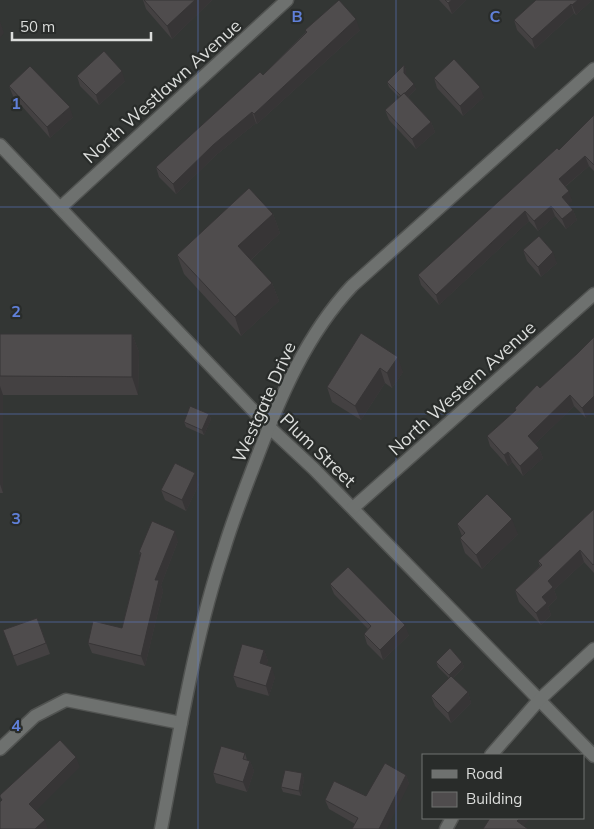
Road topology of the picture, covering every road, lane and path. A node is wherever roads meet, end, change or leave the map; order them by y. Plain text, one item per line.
1 (288, 0) edge
2 (594, 69) edge
3 (0, 145) edge
4 (61, 207) junction
5 (594, 294) edge
6 (269, 427) junction
7 (353, 508) junction
8 (594, 649) edge
9 (539, 700) junction
10 (181, 723) junction
11 (0, 749) edge
12 (492, 754) edge
13 (594, 756) edge
14 (161, 829) edge

1 - 4 street, North Westlawn Avenue
2 - 6 street, Westgate Drive
3 - 4 street, Plum Street
4 - 6 street, Plum Street
5 - 7 street, North Western Avenue
6 - 7 street, Plum Street
6 - 10 street, Westgate Drive
7 - 9 street, Plum Street
8 - 9 street
9 - 12 street
9 - 13 street, Plum Street
10 - 11 street
10 - 14 street, Westgate Drive

